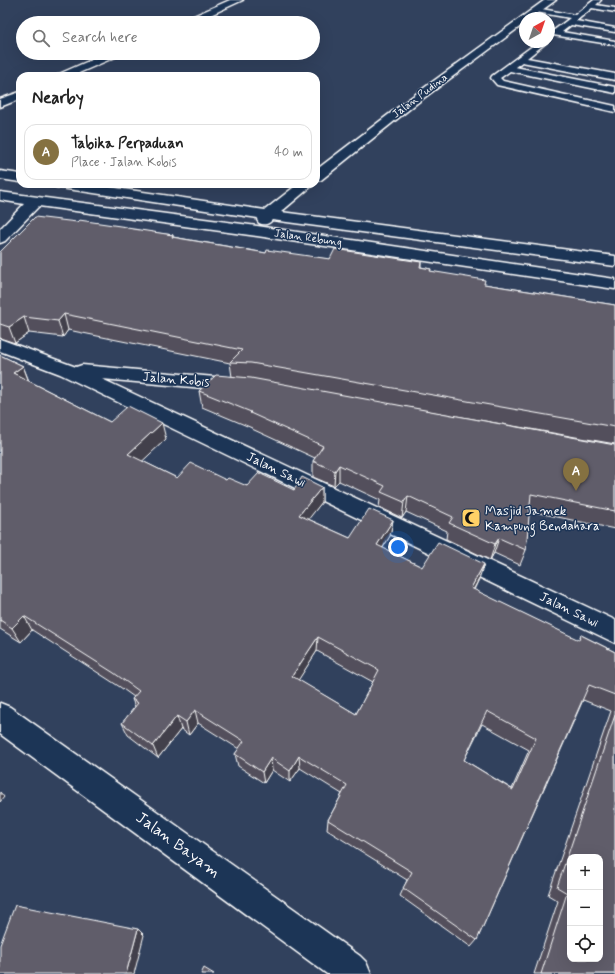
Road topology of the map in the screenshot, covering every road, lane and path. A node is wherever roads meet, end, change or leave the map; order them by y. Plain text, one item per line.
1 (238, 0) edge
2 (551, 0) edge
3 (598, 0) edge
4 (590, 6) junction
5 (536, 10) junction
6 (615, 10) edge
7 (533, 12) edge
8 (201, 16) edge
9 (594, 16) dead end
10 (575, 18) junction
11 (519, 22) edge
12 (615, 30) edge
13 (555, 33) edge
14 (555, 35) edge
15 (615, 43) edge
16 (535, 48) edge
17 (520, 59) junction
18 (100, 60) edge
19 (507, 68) junction
20 (72, 72) edge
21 (615, 77) edge
22 (615, 90) edge
23 (16, 97) edge
24 (0, 104) edge
25 (615, 109) edge
26 (320, 174) edge
27 (0, 175) edge
28 (16, 177) edge
29 (89, 188) edge
30 (302, 188) edge
31 (0, 196) edge
32 (35, 201) junction
33 (268, 214) junction
34 (256, 231) junction
35 (0, 238) edge
36 (615, 261) edge
37 (615, 284) edge
38 (0, 345) edge
39 (67, 370) junction
40 (252, 387) edge
41 (615, 632) edge
42 (0, 717) edge
43 (354, 974) edge

1 - 8 street
2 - 5 street, Jalan Pudina
3 - 4 lane
4 - 6 lane
4 - 10 lane
5 - 7 street, Jalan Pudina
5 - 10 lane
9 - 10 lane
10 - 12 lane
10 - 13 lane
11 - 26 street, Jalan Pudina
14 - 15 lane
16 - 17 lane
17 - 19 lane
17 - 21 lane
18 - 20 street
19 - 22 lane
19 - 25 lane
23 - 24 street
27 - 28 street
29 - 33 street, Jalan Rebung
30 - 33 street
31 - 32 street, Jalan Rebung
32 - 34 street, Jalan Rebung
32 - 35 street
33 - 34 street
33 - 36 street, Jalan Rebung
34 - 37 street, Jalan Rebung
38 - 39 street, Jalan Sawi
39 - 40 street, Jalan Kobis
39 - 41 street, Jalan Sawi
42 - 43 street, Jalan Bayam

